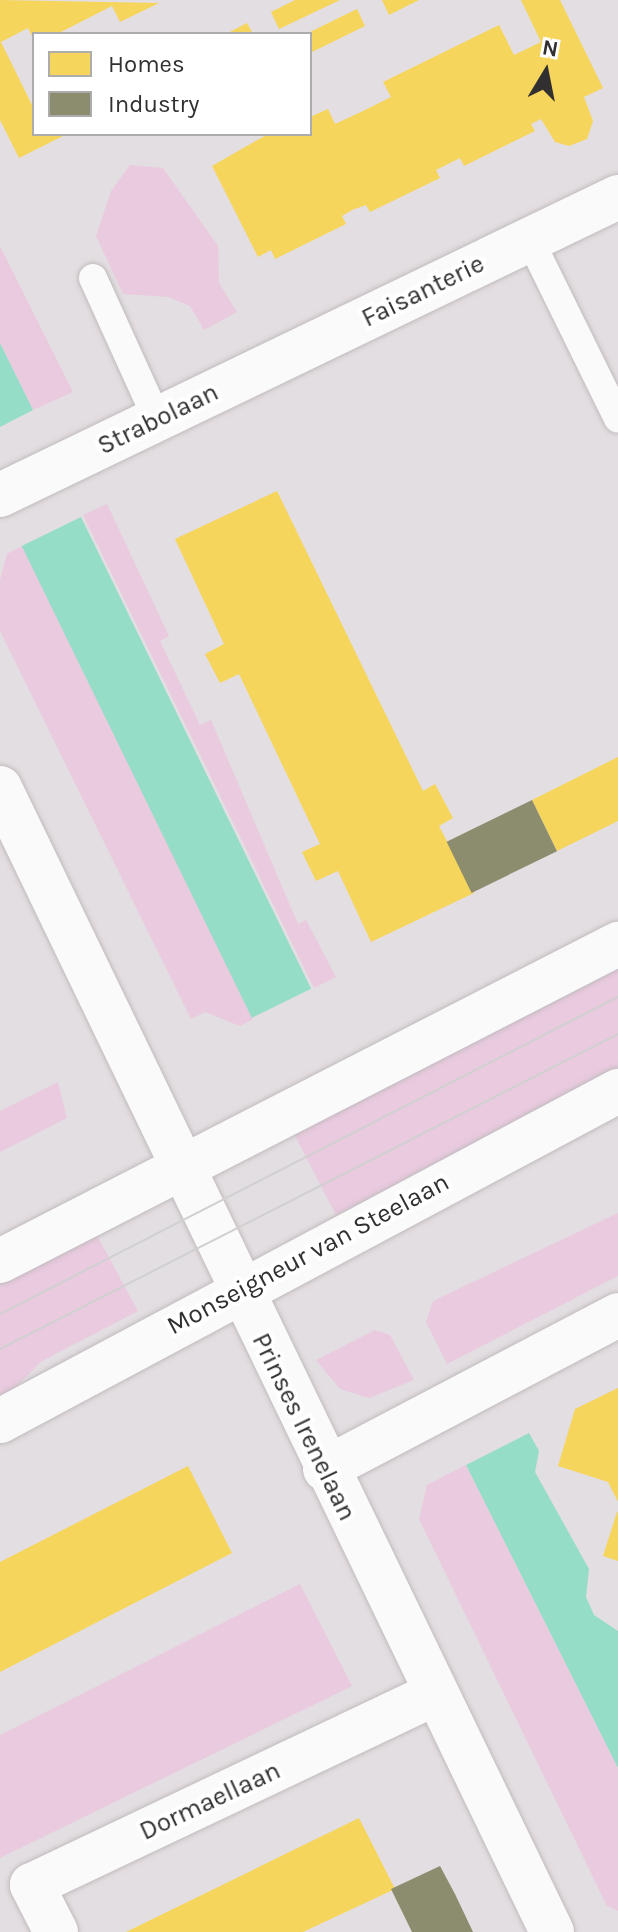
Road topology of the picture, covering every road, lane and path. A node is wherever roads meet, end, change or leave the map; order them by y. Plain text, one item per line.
1 (618, 197) edge
2 (530, 240) junction
3 (93, 278) dead end
4 (316, 343) joint
5 (616, 411) edge
6 (157, 419) junction
7 (0, 495) edge
8 (1, 791) edge
9 (618, 944) edge
10 (618, 1091) edge
11 (185, 1168) junction
12 (0, 1261) edge
13 (237, 1289) junction
14 (618, 1315) edge
15 (0, 1421) edge
16 (325, 1469) junction
17 (434, 1694) junction
18 (56, 1932) edge
19 (552, 1932) edge

1 - 2 street
2 - 4 street, Faisanterie
2 - 5 lane
3 - 6 lane
4 - 6 street, Strabolaan
6 - 7 street, Strabolaan
8 - 11 street, Prinses Irenelaan
9 - 11 street
10 - 13 street, Monseigneur van Steelaan
11 - 12 street
11 - 13 street, Prinses Irenelaan
13 - 15 street, Monseigneur van Steelaan
13 - 16 street, Prinses Irenelaan
14 - 16 street
16 - 17 street, Prinses Irenelaan
17 - 18 street, Dormaellaan
17 - 19 street, Prinses Irenelaan

